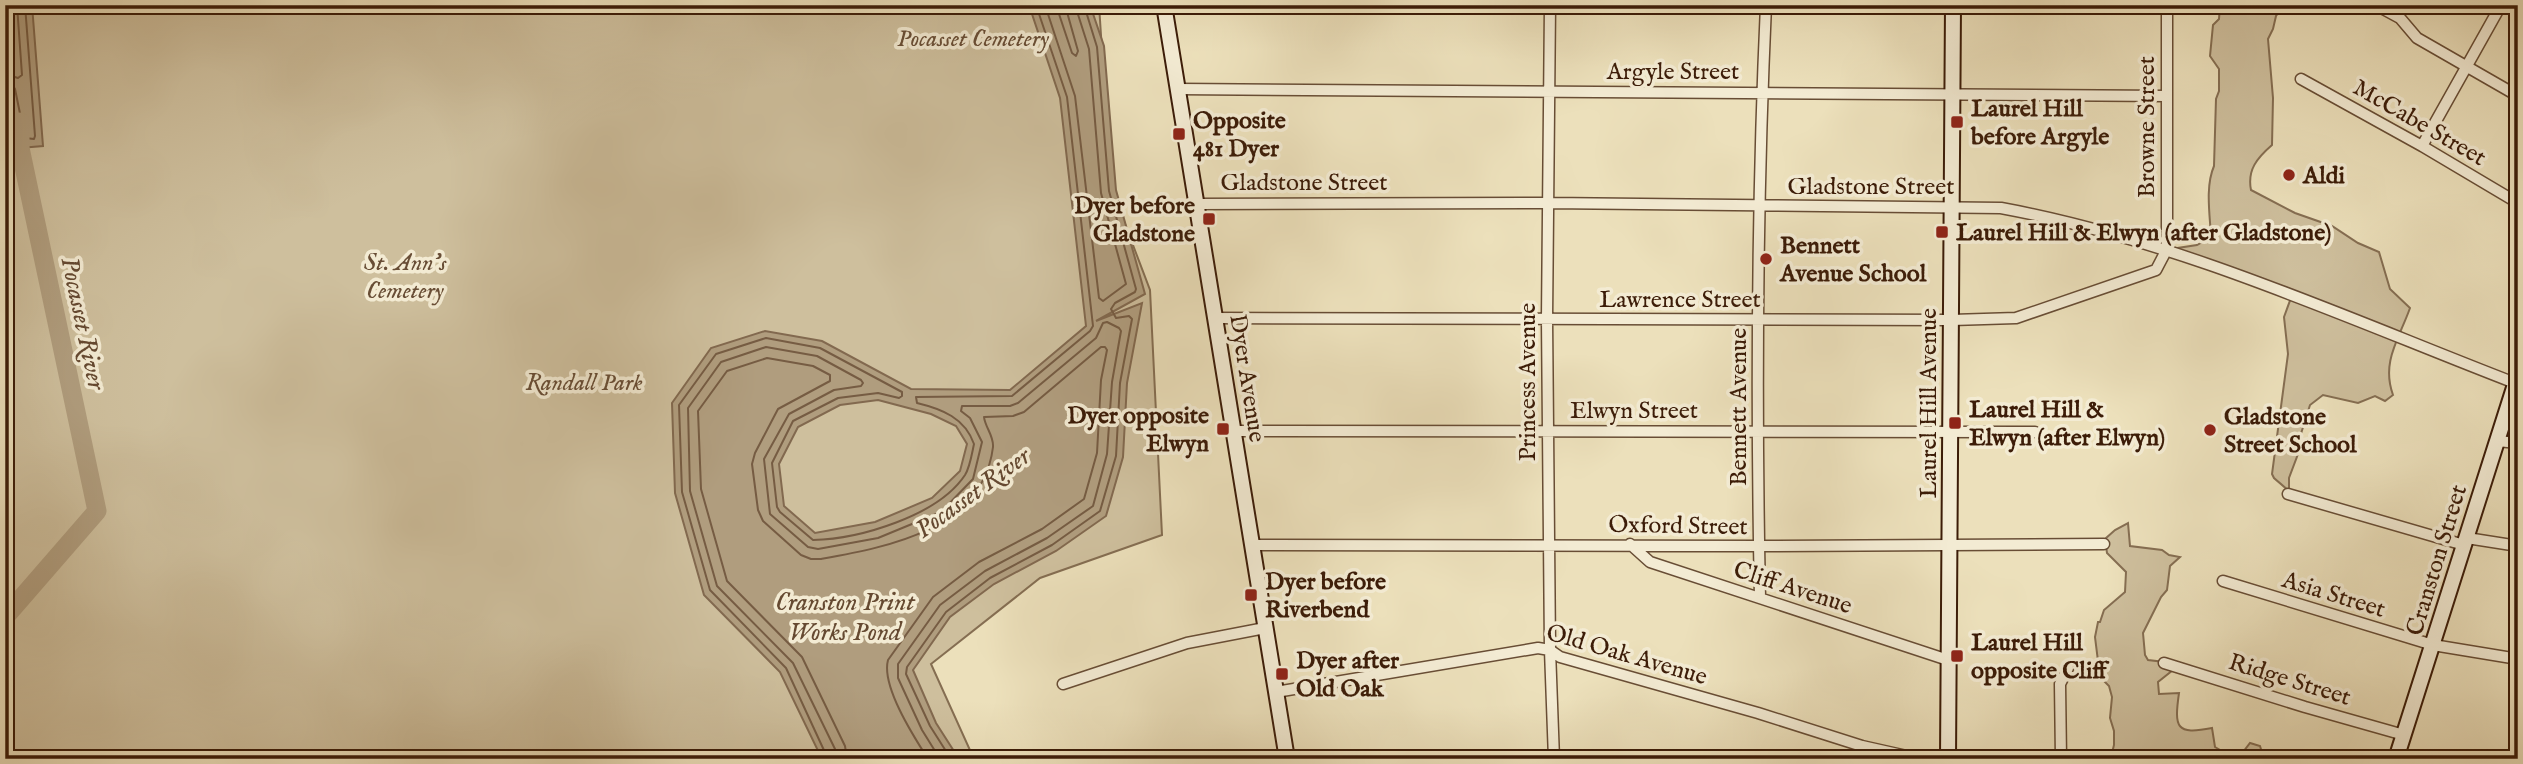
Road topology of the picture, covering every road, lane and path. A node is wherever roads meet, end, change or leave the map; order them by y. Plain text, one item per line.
1 (1164, 5) edge
2 (1550, 5) edge
3 (1766, 5) edge
4 (1953, 5) edge
5 (2167, 5) edge
6 (2376, 5) edge
7 (2501, 5) edge
8 (2466, 66) junction
9 (2301, 79) dead end
10 (1178, 89) junction
11 (1550, 91) junction
12 (1762, 93) junction
13 (1952, 94) junction
14 (2167, 96) junction
15 (2518, 96) edge
16 (2421, 146) junction
17 (1549, 203) junction
18 (2518, 203) edge
19 (1197, 204) junction
20 (1761, 207) junction
21 (1951, 207) junction
22 (2167, 249) junction
23 (1214, 318) junction
24 (1547, 319) junction
25 (1759, 320) junction
26 (1952, 320) junction
27 (2516, 379) edge
28 (1233, 430) junction
29 (1549, 431) junction
30 (1759, 431) junction
31 (1950, 432) junction
32 (2035, 432) dead end
33 (2497, 441) junction
34 (2518, 443) edge
35 (2288, 494) dead end
36 (2465, 541) junction
37 (1630, 544) junction
38 (1950, 544) junction
39 (2104, 544) dead end
40 (1252, 545) junction
41 (1549, 546) junction
42 (2518, 546) edge
43 (1759, 547) junction
44 (2223, 581) dead end
45 (1760, 598) junction
46 (1265, 628) junction
47 (2433, 645) junction
48 (1550, 650) junction
49 (2518, 659) edge
50 (1948, 660) junction
51 (2164, 663) dead end
52 (2068, 668) dead end
53 (1063, 684) dead end
54 (1276, 692) junction
55 (2404, 735) junction
56 (2400, 758) edge
57 (1287, 759) edge
58 (1554, 759) edge
59 (1920, 759) edge
60 (1948, 759) edge
61 (2061, 759) edge

1 - 10 main road, Dyer Avenue
2 - 11 street, Princess Avenue
3 - 12 street, Bennett Avenue
4 - 13 main road, Laurel Hill Avenue
5 - 14 street, Browne Street
6 - 8 street
7 - 8 street
8 - 15 street
8 - 16 street
9 - 16 street, McCabe Street
10 - 11 street, Argyle Street
10 - 19 main road, Dyer Avenue
11 - 12 street, Argyle Street
11 - 17 street, Princess Avenue
12 - 13 street, Argyle Street
12 - 20 street, Bennett Avenue
13 - 14 street, Argyle Street
13 - 21 main road, Laurel Hill Avenue
14 - 22 street, Browne Street
16 - 18 street, McCabe Street
17 - 19 street, Gladstone Street
17 - 20 street, Gladstone Street
17 - 24 street, Princess Avenue
19 - 23 main road, Dyer Avenue
20 - 21 street, Gladstone Street
20 - 25 street, Bennett Avenue
21 - 22 street, Gladstone Street
21 - 26 main road, Laurel Hill Avenue
22 - 26 street, Lawrence Street
22 - 27 street, Gladstone Street
23 - 24 street, Lawrence Street
23 - 28 main road, Dyer Avenue
24 - 25 street, Lawrence Street
24 - 29 street, Princess Avenue
25 - 26 street, Lawrence Street
25 - 30 street, Bennett Avenue
26 - 31 main road, Laurel Hill Avenue
27 - 33 main road, Cranston Street
28 - 29 street, Elwyn Street
28 - 40 main road, Dyer Avenue
29 - 30 street, Elwyn Street
29 - 41 street, Princess Avenue
30 - 31 street, Elwyn Street
30 - 43 street, Bennett Avenue
31 - 32 street, Elwyn Street
31 - 38 main road, Laurel Hill Avenue
33 - 34 street
33 - 36 main road, Cranston Street
35 - 36 street
36 - 42 street
36 - 47 main road, Cranston Street
37 - 41 street, Oxford Street
37 - 43 street, Oxford Street
37 - 45 street, Cliff Avenue
38 - 39 street, Oxford Street
38 - 43 street, Oxford Street
38 - 50 main road, Laurel Hill Avenue
40 - 41 street, Oxford Street
40 - 46 main road, Dyer Avenue
41 - 48 street, Princess Avenue
43 - 45 street, Bennett Avenue
44 - 47 street, Asia Street
45 - 50 street, Cliff Avenue
46 - 53 street
46 - 54 main road, Dyer Avenue
47 - 49 street, Asia Street
47 - 55 main road, Cranston Street
48 - 54 street, Old Oak Avenue
48 - 58 street, Princess Avenue
48 - 59 street, Old Oak Avenue
50 - 60 main road, Laurel Hill Avenue
51 - 55 street, Ridge Street
52 - 61 street
54 - 57 main road, Dyer Avenue
55 - 56 main road, Cranston Street

